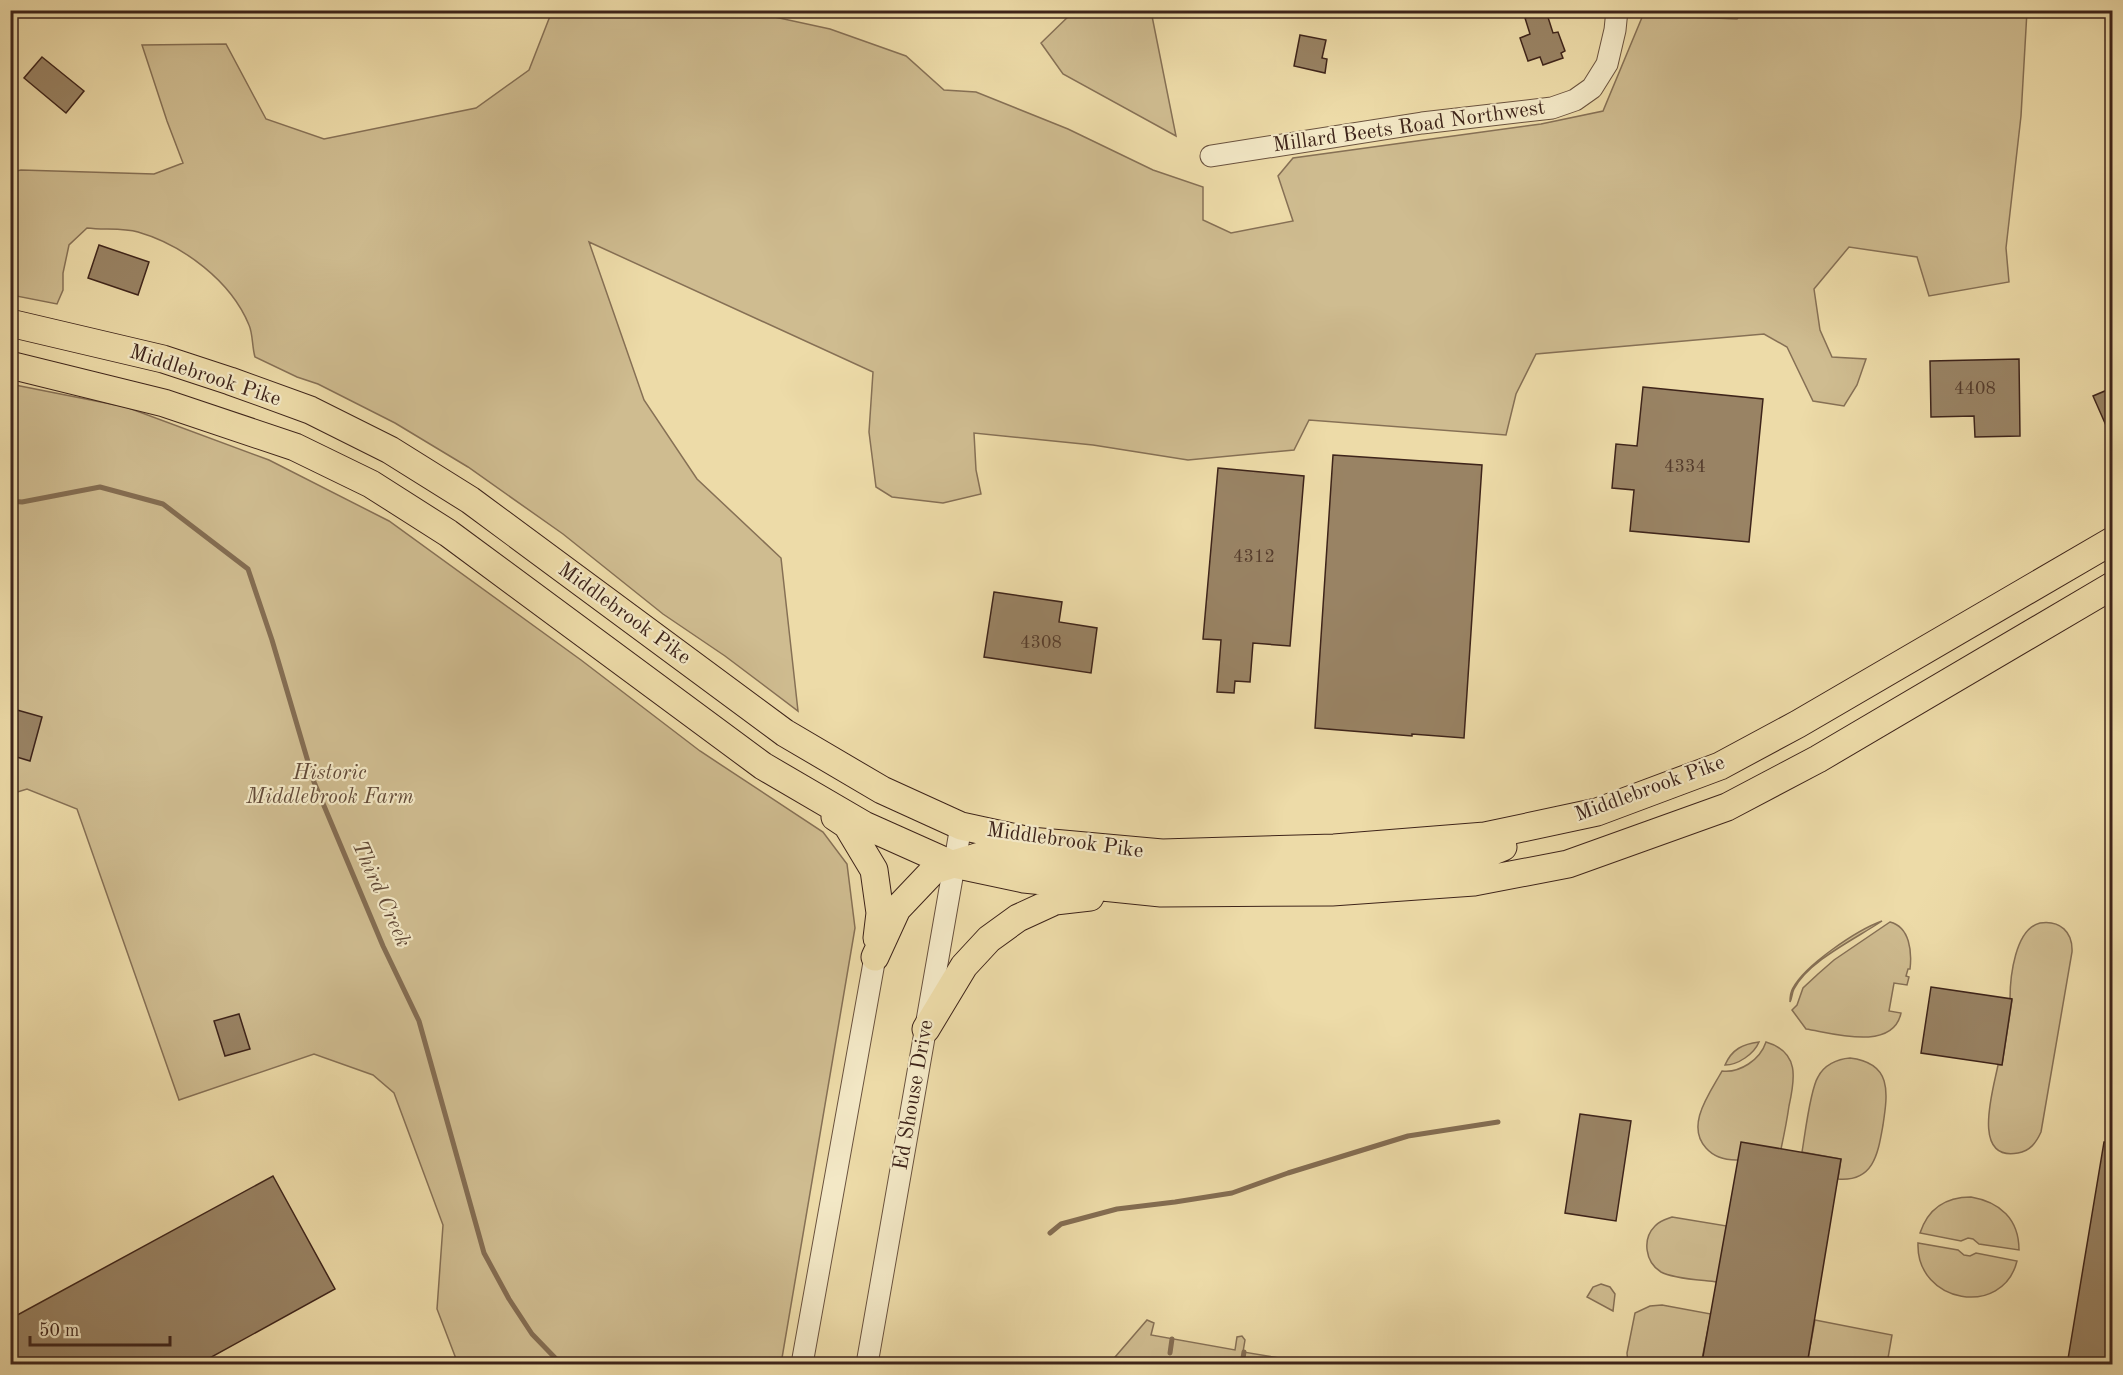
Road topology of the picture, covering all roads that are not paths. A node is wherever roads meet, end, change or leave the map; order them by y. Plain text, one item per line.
1 (1617, 10) edge
2 (1211, 156) dead end
3 (10, 323) edge
4 (10, 365) edge
5 (2112, 541) edge
6 (2112, 586) edge
7 (763, 766) junction
8 (1597, 812) junction
9 (962, 826) junction
10 (954, 865) junction
11 (1145, 891) junction
12 (875, 957) junction
13 (926, 1029) junction
14 (802, 1365) edge
15 (867, 1365) edge

1 - 2 street, Millard Beets Road Northwest
3 - 9 main road, Middlebrook Pike
4 - 7 main road, Middlebrook Pike
5 - 8 main road, Middlebrook Pike
6 - 11 main road, Middlebrook Pike
7 - 10 main road, Middlebrook Pike
7 - 12 main road
8 - 9 main road, Middlebrook Pike
8 - 10 main road
9 - 10 street, Ed Shouse Drive
10 - 11 main road, Middlebrook Pike
10 - 12 main road
10 - 13 street, Ed Shouse Drive
11 - 13 main road
12 - 14 street
13 - 15 street, Ed Shouse Drive

